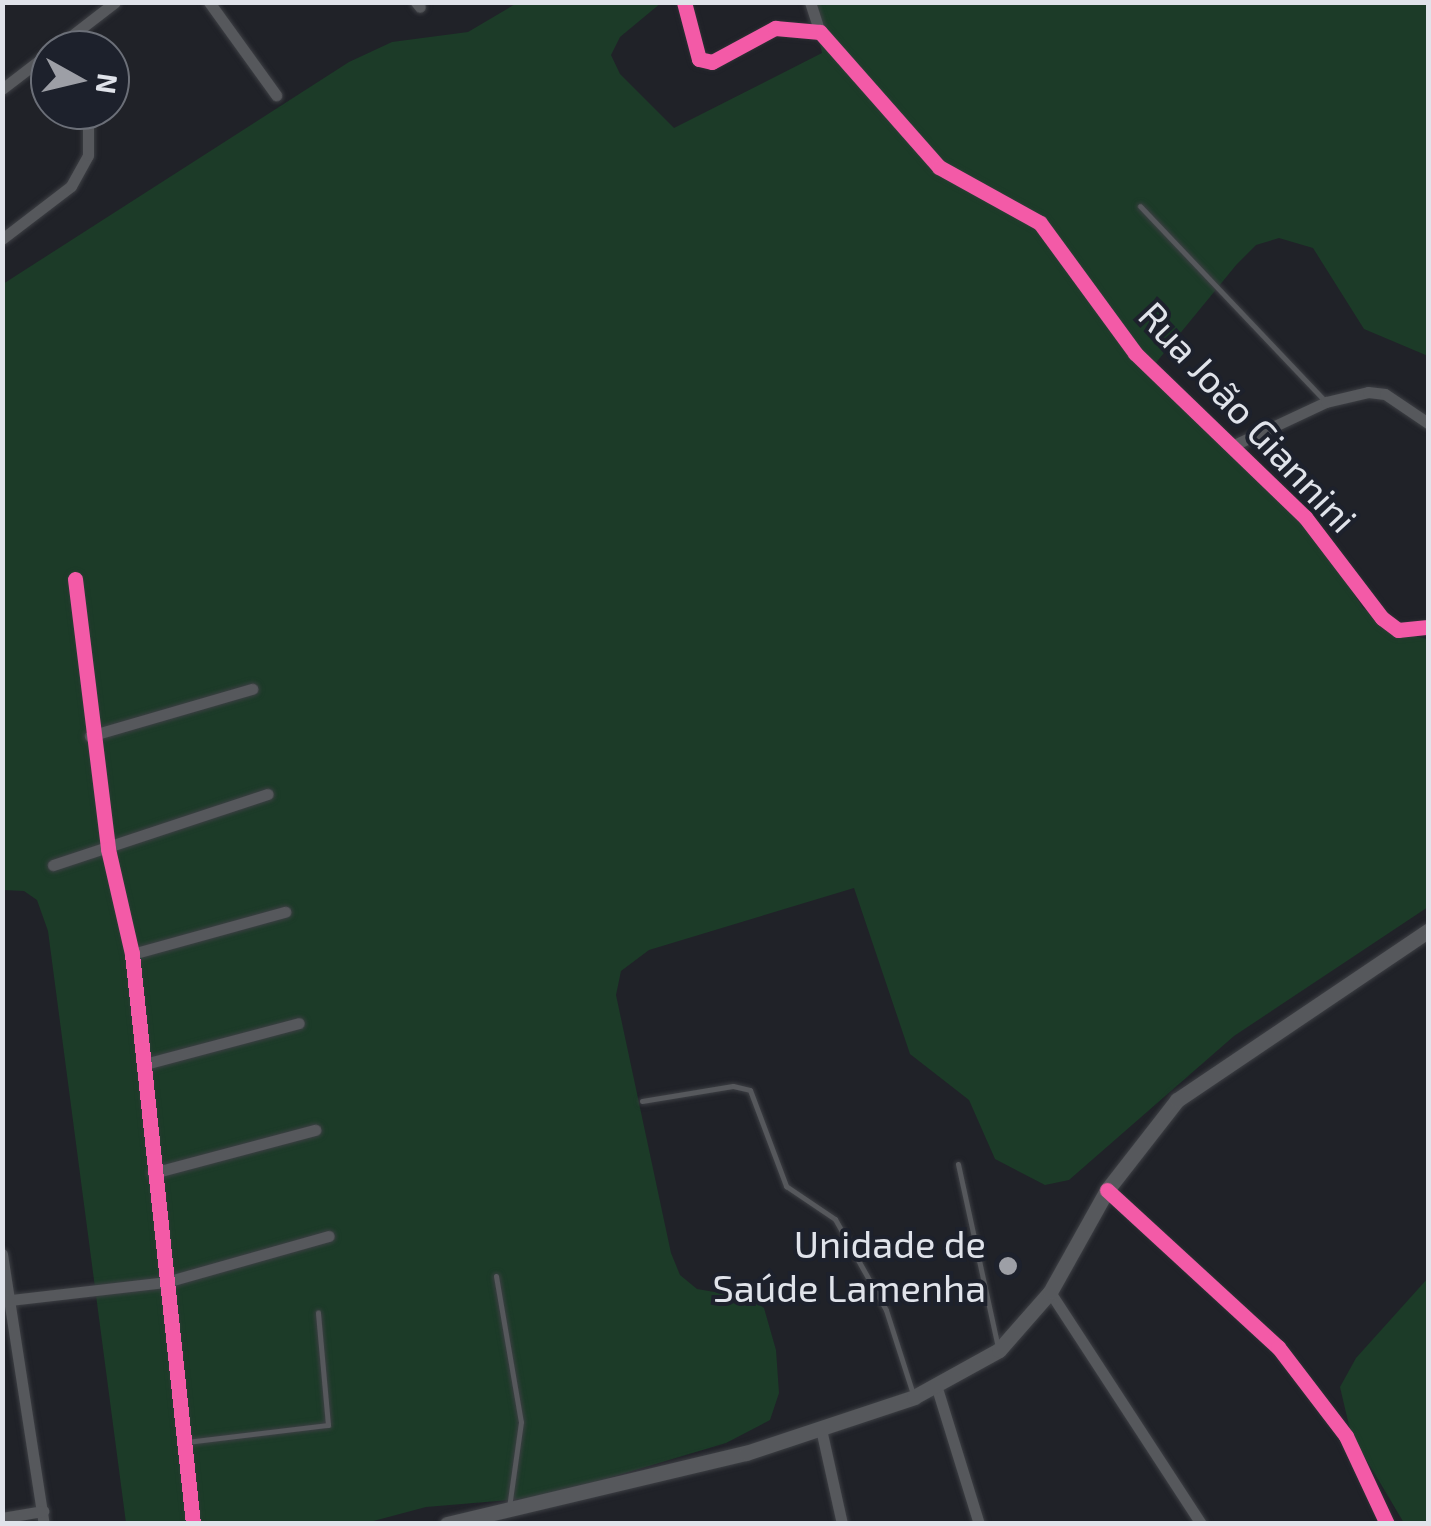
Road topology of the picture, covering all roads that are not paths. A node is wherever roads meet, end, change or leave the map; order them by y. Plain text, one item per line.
1 (115, 2) edge
2 (209, 2) edge
3 (684, 2) edge
4 (810, 2) edge
5 (78, 30) edge
6 (820, 32) junction
7 (30, 67) edge
8 (2, 88) edge
9 (276, 95) dead end
10 (88, 130) edge
11 (1140, 206) dead end
12 (2, 239) edge
13 (1326, 402) junction
14 (1428, 423) edge
15 (1232, 446) junction
16 (75, 579) dead end
17 (1428, 627) edge
18 (252, 689) dead end
19 (90, 736) junction
20 (268, 794) dead end
21 (108, 849) junction
22 (52, 865) dead end
23 (284, 912) dead end
24 (1428, 930) edge
25 (132, 954) junction
26 (298, 1023) dead end
27 (145, 1064) junction
28 (642, 1101) dead end
29 (314, 1130) dead end
30 (958, 1164) dead end
31 (153, 1172) junction
32 (1106, 1190) junction
33 (328, 1236) dead end
34 (2, 1254) edge
35 (496, 1276) dead end
36 (166, 1282) junction
37 (1050, 1292) junction
38 (6, 1300) edge
39 (318, 1312) dead end
40 (998, 1350) junction
41 (936, 1385) junction
42 (914, 1396) junction
43 (820, 1428) junction
44 (186, 1442) junction
45 (43, 1517) edge
46 (507, 1517) edge
47 (2, 1518) edge
48 (194, 1524) edge
49 (447, 1524) edge
50 (842, 1524) edge
51 (979, 1524) edge
52 (1201, 1524) edge
53 (1387, 1524) edge

1 - 5 street
2 - 9 street
3 - 6 street
4 - 6 street
6 - 15 street, Rua João Giannini
7 - 8 street
10 - 12 street
11 - 13 lane
13 - 14 street
13 - 15 street
15 - 17 street, Rua João Giannini
16 - 19 street
18 - 19 street
19 - 21 street
20 - 21 street
21 - 22 street
21 - 25 street
23 - 25 street
24 - 32 main road
25 - 27 street
26 - 27 street
27 - 31 street
28 - 42 lane
29 - 31 street
30 - 40 lane
31 - 36 street
32 - 37 main road
32 - 53 street
33 - 36 street
34 - 38 street
35 - 46 lane
36 - 38 street
36 - 44 street
37 - 40 main road
37 - 52 street
38 - 45 street
39 - 44 lane
40 - 41 main road
41 - 42 main road
41 - 51 street
42 - 43 main road
43 - 46 main road
43 - 50 street
44 - 48 street
45 - 47 street
46 - 49 main road

